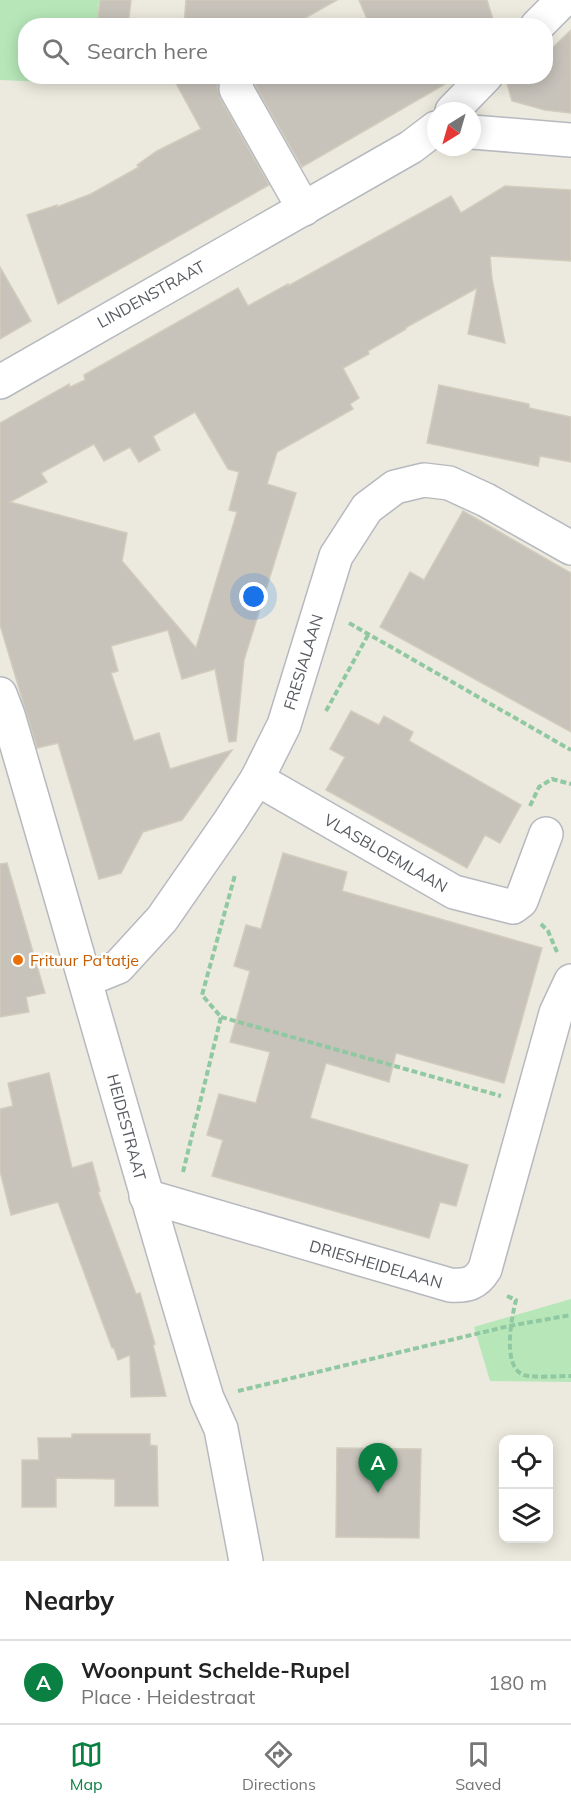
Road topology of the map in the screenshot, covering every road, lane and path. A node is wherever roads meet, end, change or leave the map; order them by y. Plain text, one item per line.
1 (563, 0) edge
2 (545, 18) edge
3 (236, 84) edge
4 (478, 84) edge
5 (461, 102) edge
6 (481, 133) edge
7 (427, 134) edge
8 (571, 140) edge
9 (304, 209) junction
10 (0, 382) edge
11 (571, 548) edge
12 (321, 604) junction
13 (368, 635) junction
14 (0, 694) edge
15 (324, 714) dead end
16 (571, 750) edge
17 (256, 779) junction
18 (546, 834) dead end
19 (240, 865) dead end
20 (521, 902) junction
21 (86, 980) junction
22 (571, 982) edge
23 (221, 1017) junction
24 (531, 1104) junction
25 (160, 1200) junction
26 (473, 1283) junction
27 (571, 1315) edge
28 (509, 1326) junction
29 (571, 1376) edge
30 (207, 1398) junction
31 (246, 1561) edge

1 - 2 street
3 - 9 street
4 - 5 street, LINDENSTRAAT
6 - 8 street
7 - 9 street, LINDENSTRAAT
9 - 10 street, LINDENSTRAAT
11 - 12 street, FRESIALAAN
12 - 13 path
12 - 17 street, FRESIALAAN
13 - 15 path
13 - 16 path
14 - 21 street, HEIDESTRAAT
17 - 20 street, VLASBLOEMLAAN
17 - 21 street, FRESIALAAN
18 - 20 street
19 - 23 path
20 - 22 path
21 - 25 street, HEIDESTRAAT
22 - 24 street
23 - 24 path
23 - 25 path
24 - 26 street
25 - 26 street, DRIESHEIDELAAN
25 - 30 street, HEIDESTRAAT
26 - 28 path
27 - 28 path
28 - 29 path
28 - 30 path
30 - 31 street, HEIDESTRAAT

